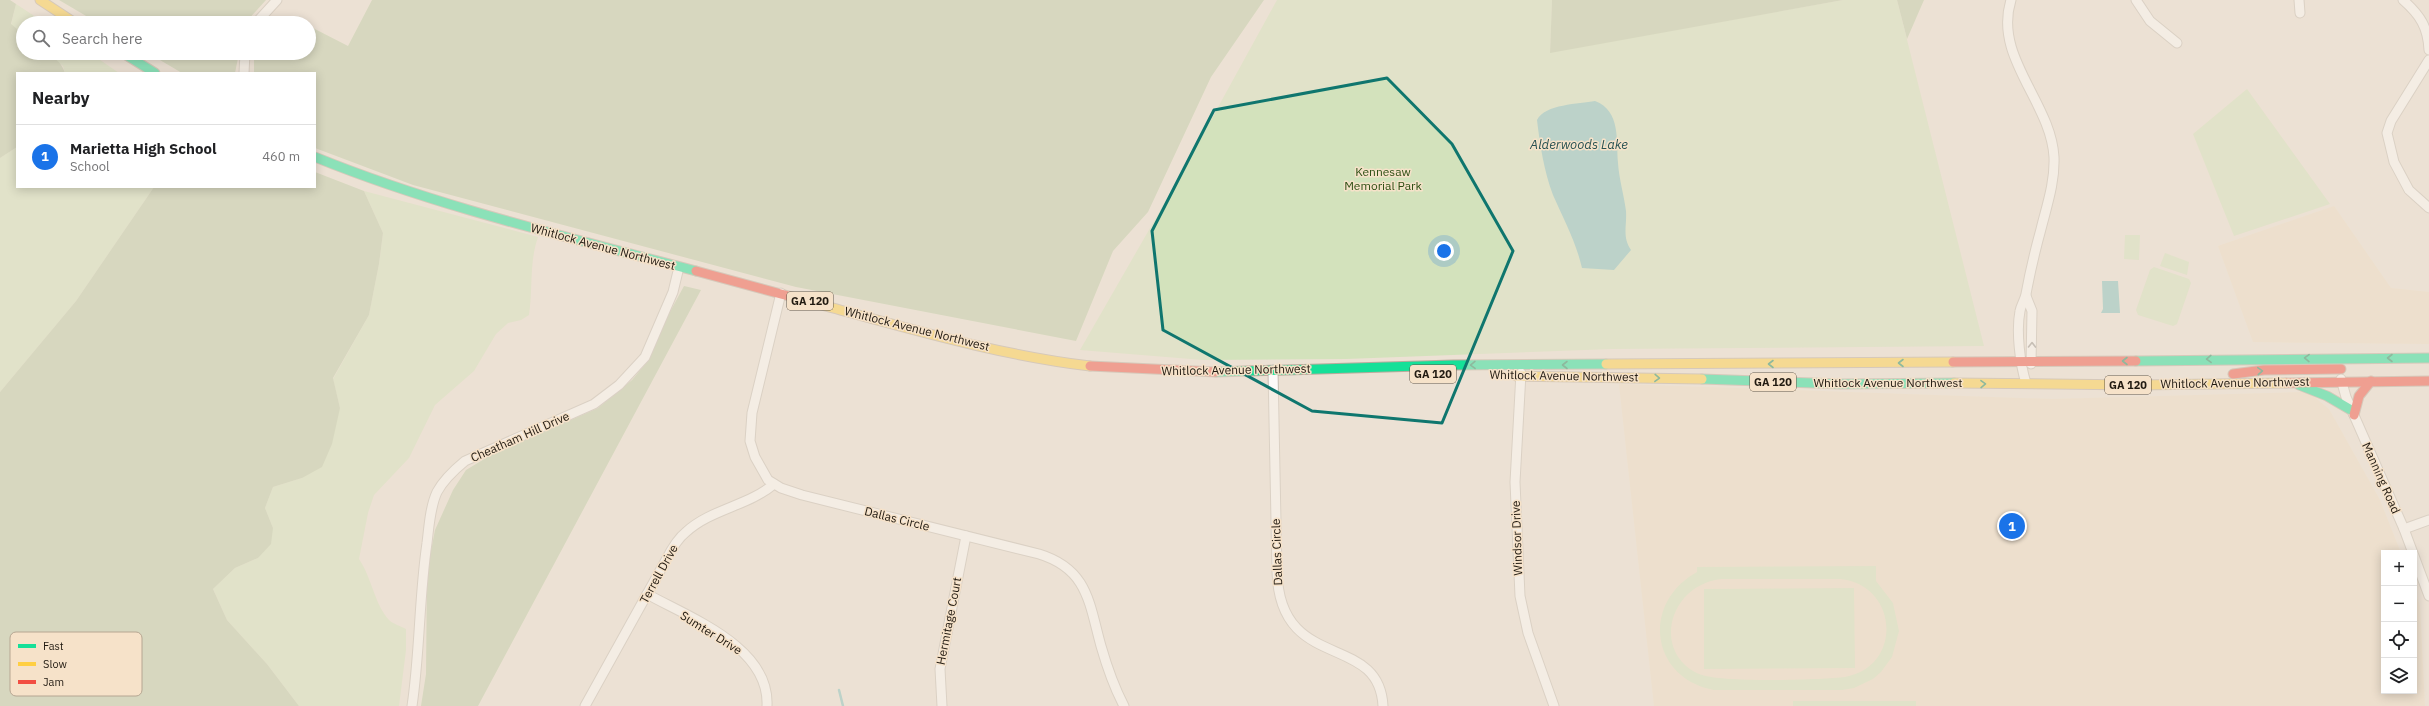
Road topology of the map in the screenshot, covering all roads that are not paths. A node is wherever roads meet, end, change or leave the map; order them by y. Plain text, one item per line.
1 (40, 0) edge
2 (277, 0) edge
3 (2011, 0) edge
4 (2136, 0) edge
5 (2299, 0) edge
6 (2403, 0) edge
7 (2300, 13) dead end
8 (64, 16) edge
9 (262, 16) edge
10 (2177, 44) dead end
11 (2429, 50) edge
12 (134, 60) edge
13 (245, 60) edge
14 (2429, 60) edge
15 (153, 72) edge
16 (244, 72) edge
17 (316, 157) edge
18 (2429, 208) edge
19 (680, 267) junction
20 (781, 293) junction
21 (2026, 296) junction
22 (2338, 358) junction
23 (2429, 358) edge
24 (2020, 362) junction
25 (2032, 362) junction
26 (1521, 365) junction
27 (1347, 369) junction
28 (2339, 369) junction
29 (2354, 369) dead end
30 (1273, 370) junction
31 (1460, 375) dead end
32 (1505, 376) dead end
33 (1520, 376) junction
34 (2429, 380) edge
35 (2341, 381) junction
36 (2371, 381) junction
37 (2290, 382) junction
38 (2026, 383) junction
39 (2194, 384) junction
40 (2352, 412) junction
41 (774, 484) junction
42 (2429, 520) edge
43 (2404, 528) junction
44 (966, 536) junction
45 (647, 594) junction
46 (2429, 596) edge
47 (412, 706) edge
48 (585, 706) edge
49 (766, 706) edge
50 (942, 706) edge
51 (1124, 706) edge
52 (1383, 706) edge
53 (1554, 706) edge

1 - 8 highway
2 - 9 street
3 - 21 street
4 - 10 street
5 - 7 street
6 - 11 street
12 - 15 highway
13 - 16 street
14 - 18 street
17 - 19 highway, Whitlock Avenue Northwest / GA 120
19 - 20 highway, Whitlock Avenue Northwest / GA 120
19 - 47 street, Cheatham Hill Drive
20 - 30 highway, Whitlock Avenue Northwest / GA 120
20 - 41 street, Dallas Circle
21 - 24 street
25 -> 21 street
23 -> 22 highway, Whitlock Avenue Northwest / GA 120
22 -> 25 highway, Whitlock Avenue Northwest / GA 120
22 - 28 street, Manning Road
24 - 25 highway, Whitlock Avenue Northwest / GA 120
24 -> 26 highway, Whitlock Avenue Northwest / GA 120
24 - 38 street
25 - 38 street
26 -> 27 highway, Whitlock Avenue Northwest / GA 120
26 - 33 street, Windsor Drive
27 - 30 highway, Whitlock Avenue Northwest / GA 120
27 - 31 highway, Whitlock Avenue Northwest / GA 120
28 - 29 highway
28 - 35 street, Manning Road
39 -> 28 highway
30 - 52 street, Dallas Circle
32 - 33 highway, Whitlock Avenue Northwest / GA 120
33 -> 38 highway, Whitlock Avenue Northwest / GA 120
33 - 53 street, Windsor Drive
34 - 36 highway, Whitlock Avenue Northwest / GA 120
35 - 36 highway, Whitlock Avenue Northwest / GA 120
35 - 37 highway, Whitlock Avenue Northwest / GA 120
35 - 40 street, Manning Road
36 - 40 highway
37 - 39 highway, Whitlock Avenue Northwest / GA 120
37 - 40 highway
38 - 39 highway, Whitlock Avenue Northwest / GA 120
40 - 43 street, Manning Road
41 - 44 street, Dallas Circle
41 - 45 street, Terrell Drive
42 - 43 street
43 - 46 street, Manning Road
44 - 50 street, Hermitage Court
44 - 51 street, Dallas Circle
45 - 48 street, Terrell Drive
45 - 49 street, Sumter Drive

